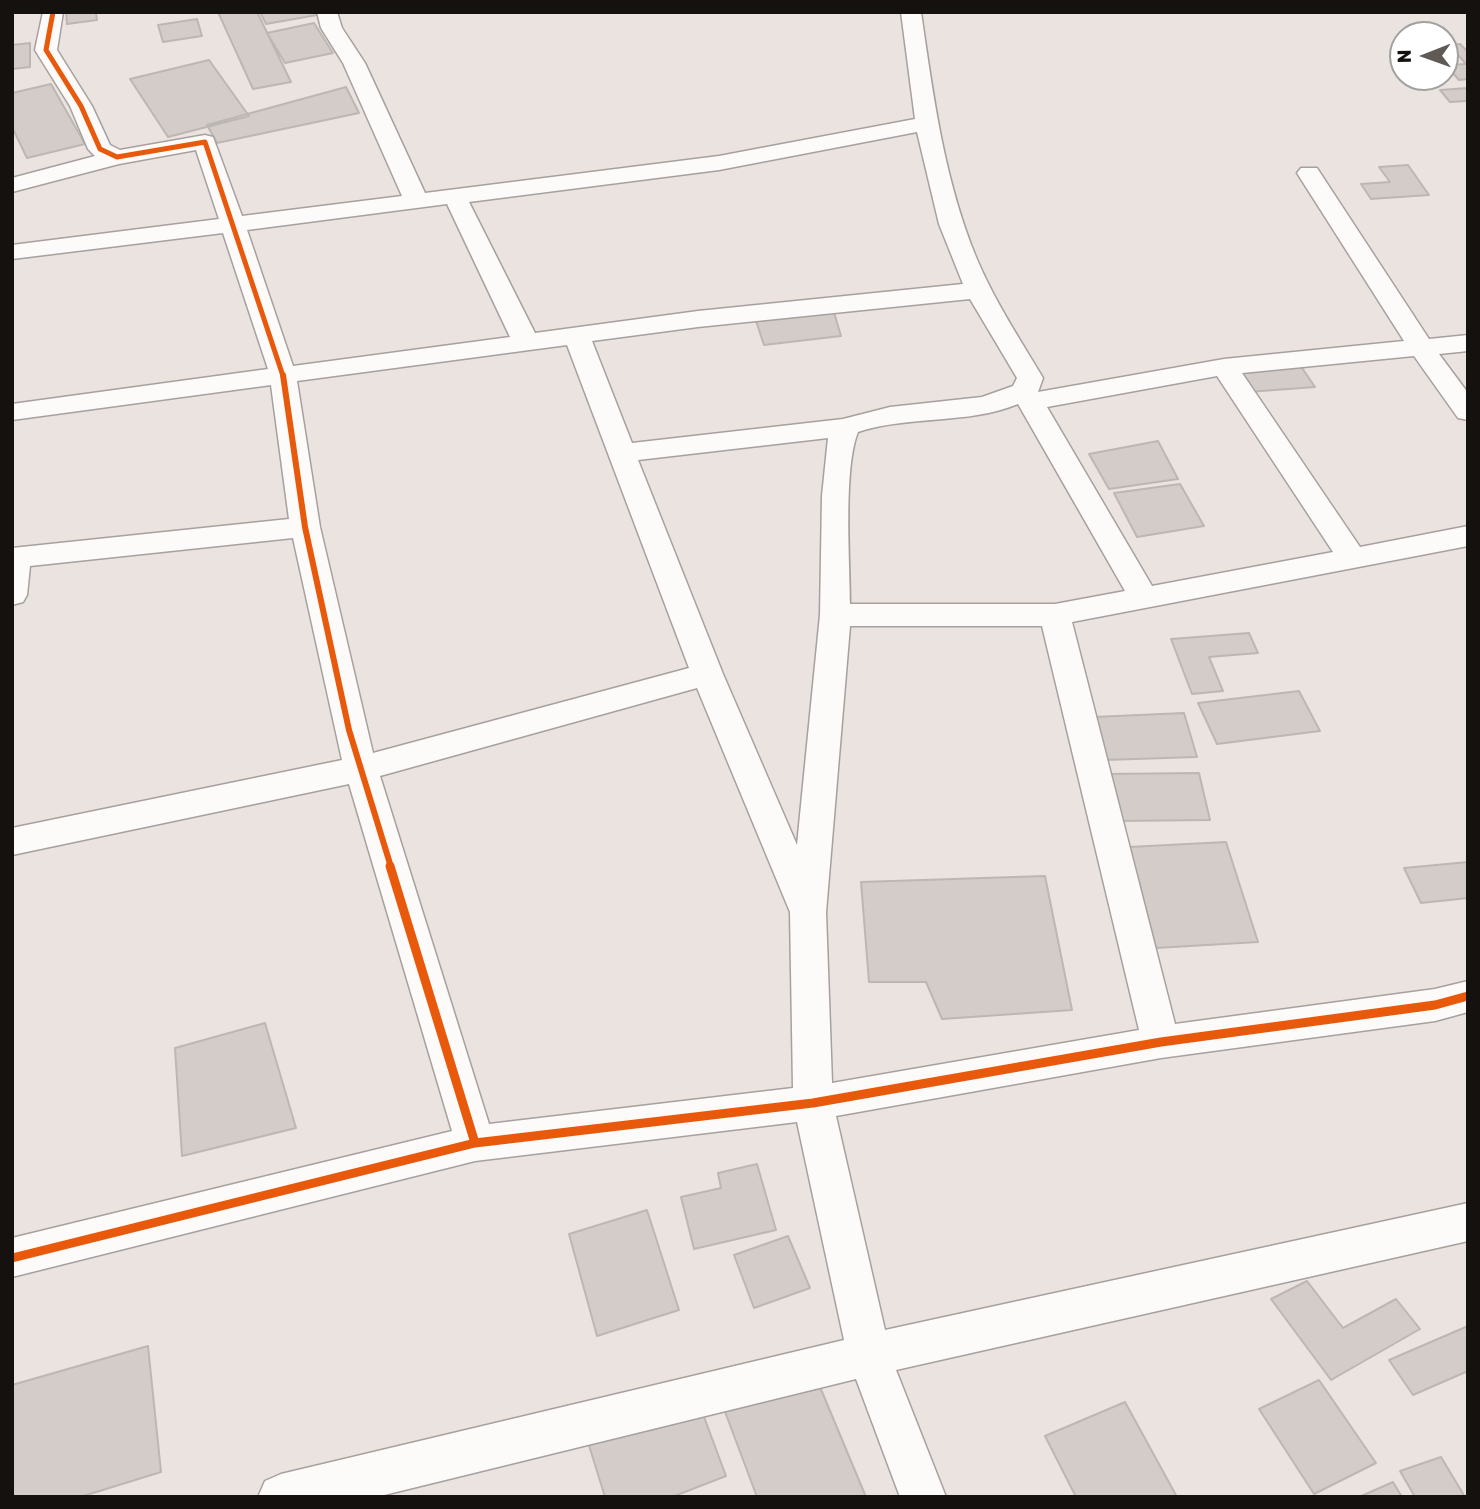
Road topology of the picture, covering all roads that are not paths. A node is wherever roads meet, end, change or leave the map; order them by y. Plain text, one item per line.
1 (53, 12) edge
2 (327, 12) edge
3 (911, 12) edge
4 (925, 124) junction
5 (117, 157) junction
6 (1309, 173) dead end
7 (12, 186) edge
8 (455, 197) junction
9 (417, 201) junction
10 (232, 226) junction
11 (12, 251) edge
12 (979, 290) junction
13 (576, 335) junction
14 (526, 342) junction
15 (1468, 343) edge
16 (1420, 345) junction
17 (1224, 367) junction
18 (284, 375) junction
19 (1027, 396) junction
20 (12, 412) edge
21 (1468, 412) edge
22 (846, 427) junction
23 (621, 453) junction
24 (305, 527) junction
25 (1468, 536) edge
26 (14, 557) edge
27 (1352, 558) junction
28 (12, 595) edge
29 (1144, 598) junction
30 (835, 615) junction
31 (1055, 615) junction
32 (707, 674) junction
33 (361, 769) junction
34 (12, 842) edge
35 (808, 912) junction
36 (1468, 996) edge
37 (1161, 1042) junction
38 (813, 1103) junction
39 (475, 1143) junction
40 (1468, 1222) edge
41 (12, 1258) edge
42 (869, 1355) junction
43 (281, 1497) edge
44 (923, 1497) edge

1 - 5 street
2 - 9 street
3 - 4 street
4 - 8 street
4 - 12 street
5 - 7 street
5 - 10 street
6 - 16 street
8 - 9 street
8 - 14 street
9 - 10 street
10 - 11 street
10 - 18 street
12 - 13 street
12 - 19 street
13 - 14 street
13 - 23 street
14 - 18 street
15 - 16 street
16 - 17 street
16 - 21 street
17 - 19 street
17 - 27 street
18 - 20 street
18 - 24 street
19 - 22 street
19 - 29 street
22 - 23 street
22 - 30 street
23 - 32 street
24 - 26 street
24 - 33 street
25 - 27 street
26 - 28 street
27 - 29 street
29 - 31 street
30 - 31 street
30 - 35 street
31 - 37 street
32 - 33 street
32 - 35 street
33 - 34 street
33 - 39 street
35 - 38 street
36 - 37 street
37 - 38 street
38 - 39 street
38 - 42 street
39 - 41 street
40 - 42 street
42 - 43 street
42 - 44 street

